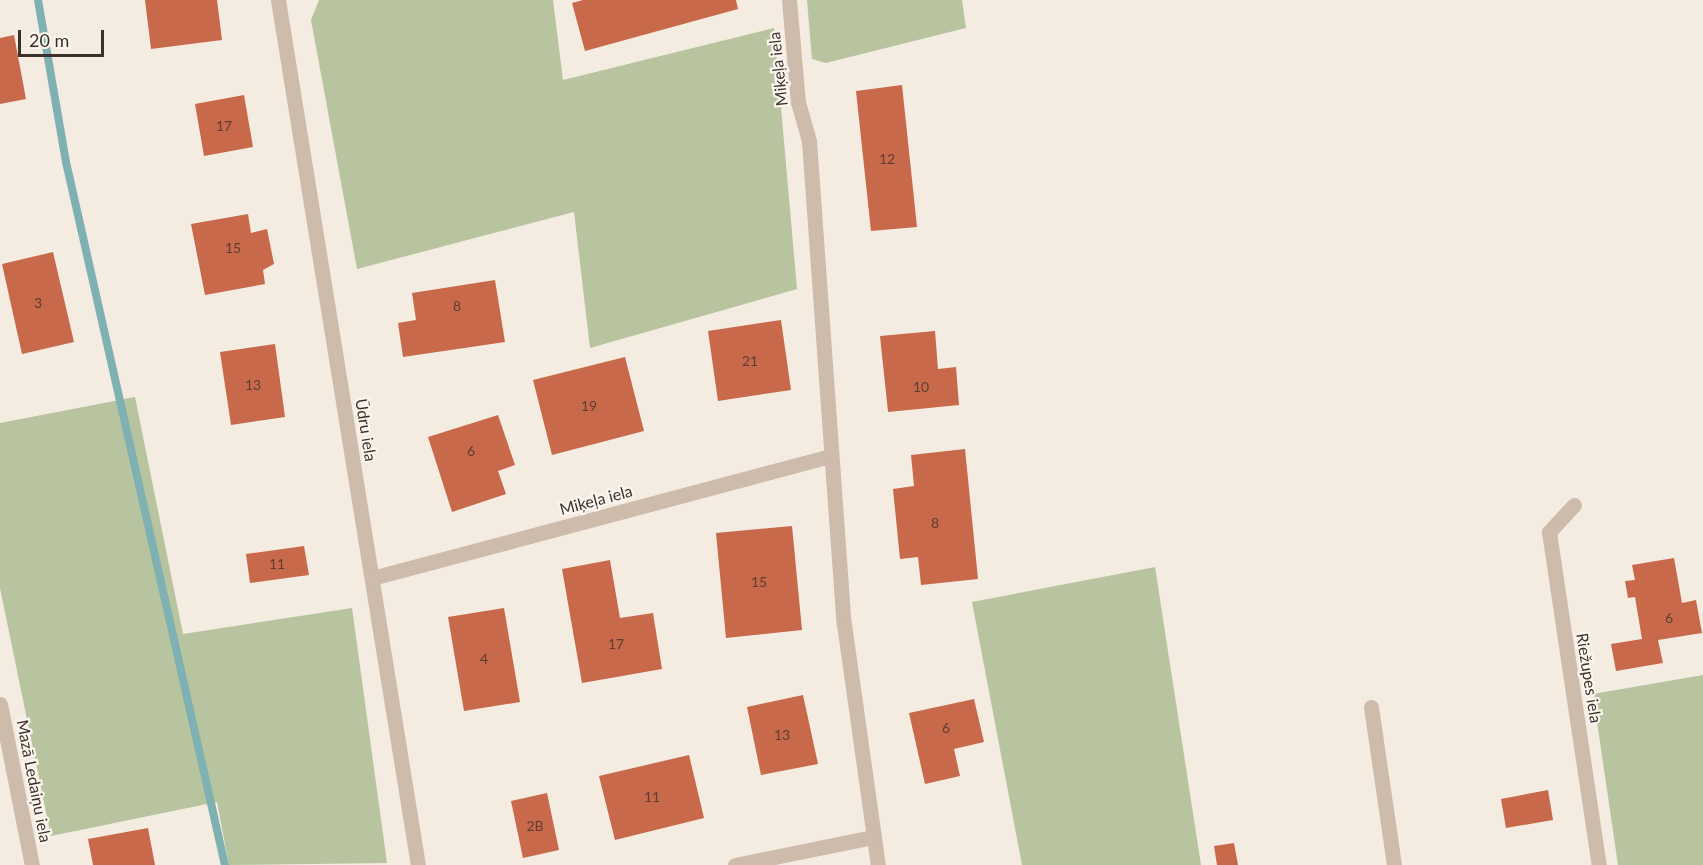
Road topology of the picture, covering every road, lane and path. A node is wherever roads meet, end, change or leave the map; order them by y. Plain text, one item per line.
1 (278, 0) edge
2 (789, 0) edge
3 (829, 456) junction
4 (1574, 505) dead end
5 (372, 578) junction
6 (0, 704) edge
7 (1371, 707) dead end
8 (873, 837) junction
9 (32, 865) edge
10 (418, 865) edge
11 (735, 865) edge
12 (878, 865) edge
13 (1394, 865) edge
14 (1599, 865) edge

1 - 5 street, Ūdru iela
2 - 3 street, Miķeļa iela
3 - 5 street, Miķeļa iela
3 - 8 street, Miķeļa iela
4 - 14 street, Riežupes iela
5 - 10 street, Ūdru iela
6 - 9 street, Mazā Ledaiņu iela
7 - 13 street
8 - 11 street
8 - 12 street, Miķeļa iela

